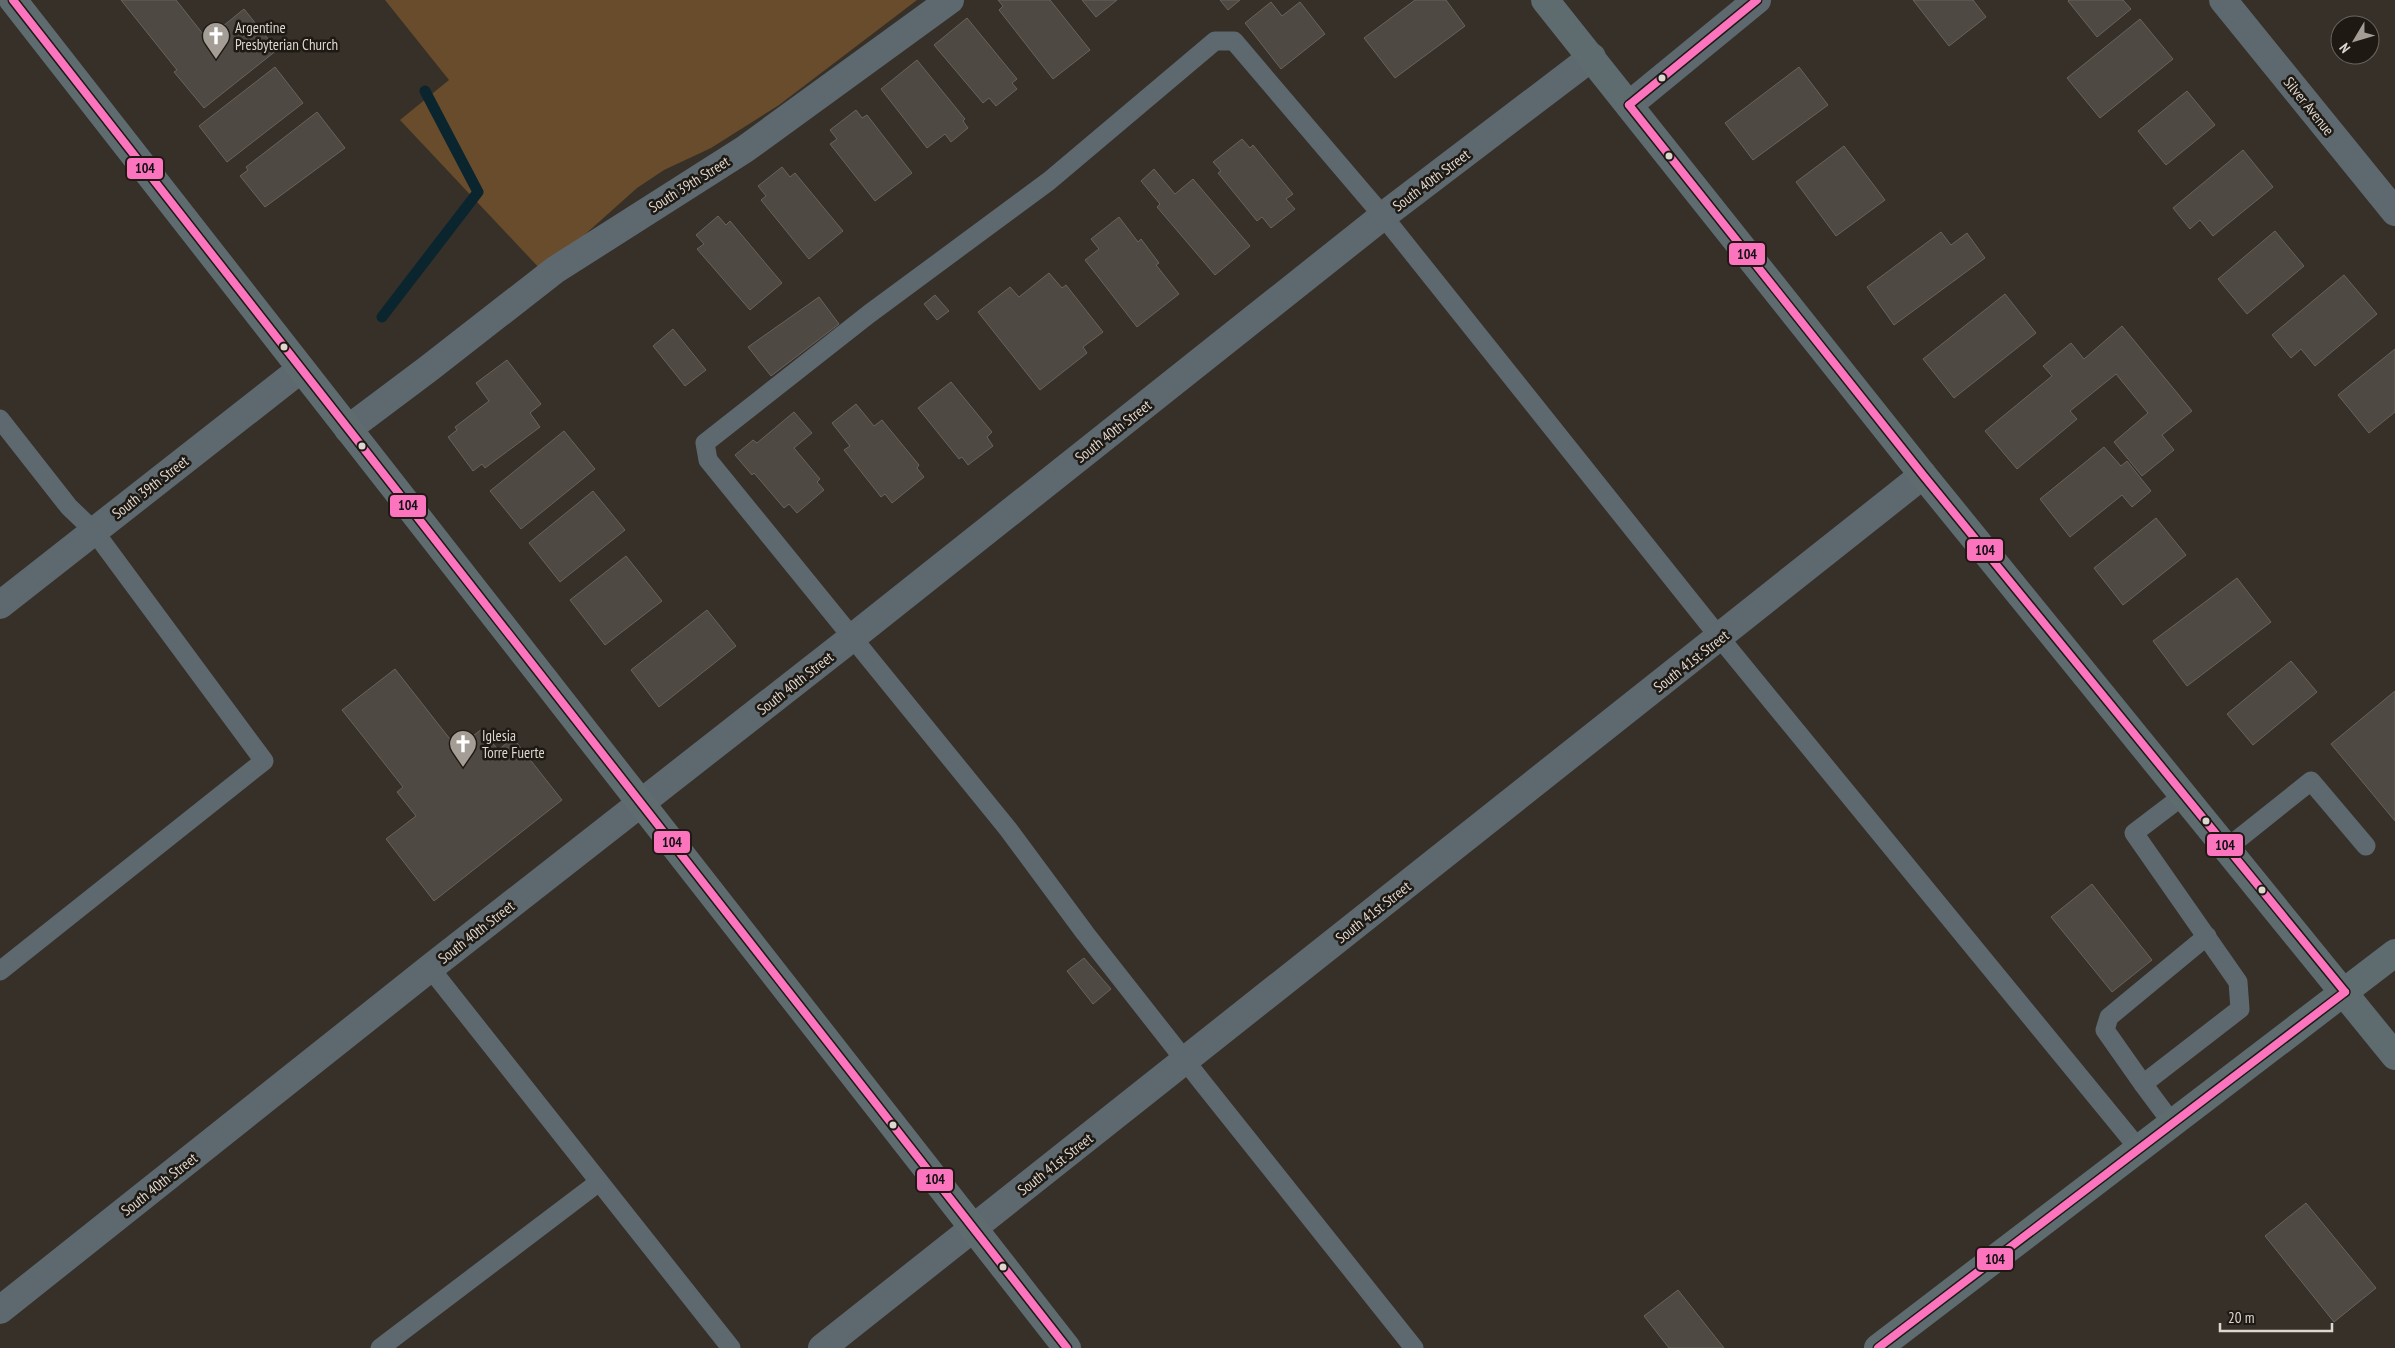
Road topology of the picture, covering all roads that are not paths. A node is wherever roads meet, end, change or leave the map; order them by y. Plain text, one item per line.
1 (13, 0) edge
2 (950, 0) edge
3 (1545, 0) edge
4 (1758, 0) edge
5 (2223, 0) edge
6 (1592, 57) junction
7 (1629, 105) junction
8 (2395, 212) edge
9 (1383, 216) junction
10 (301, 369) junction
11 (0, 419) edge
12 (348, 429) junction
13 (1923, 475) junction
14 (94, 531) junction
15 (0, 605) edge
16 (853, 638) junction
17 (1720, 638) junction
18 (2184, 795) junction
19 (641, 803) junction
20 (2366, 846) dead end
21 (2227, 848) junction
22 (2207, 936) junction
23 (2395, 953) edge
24 (430, 968) junction
25 (0, 971) edge
26 (2345, 992) junction
27 (2395, 1056) edge
28 (1186, 1061) junction
29 (2143, 1084) junction
30 (2172, 1123) junction
31 (2139, 1149) junction
32 (599, 1182) junction
33 (974, 1228) junction
34 (0, 1310) edge
35 (380, 1348) edge
36 (731, 1348) edge
37 (822, 1348) edge
38 (1066, 1348) edge
39 (1414, 1348) edge
40 (1878, 1348) edge

1 - 10 street
2 - 12 street, South 39th Street
3 - 6 street
4 - 7 street
5 - 8 street, Silver Avenue
6 - 7 street
6 - 9 street, South 40th Street
7 - 13 street
9 - 16 street, South 40th Street
9 - 16 lane
9 - 17 lane
10 - 12 street
10 - 14 street, South 39th Street
11 - 14 lane
12 - 19 street
13 - 17 street, South 41st Street
13 - 18 street
14 - 15 street, South 39th Street
14 - 25 lane
16 - 19 street, South 40th Street
16 - 28 lane
17 - 28 street, South 41st Street
17 - 31 lane
18 - 21 street
18 - 22 lane
19 - 24 street, South 40th Street
19 - 33 street
20 - 21 lane
21 - 26 street
22 - 29 lane
22 - 29 lane
23 - 26 street
24 - 32 lane
24 - 34 street, South 40th Street
26 - 27 street
26 - 30 street
28 - 33 street, South 41st Street
28 - 39 lane
29 - 30 lane
30 - 31 street
31 - 40 street
32 - 35 lane
32 - 36 lane
33 - 37 street, South 41st Street
33 - 38 street

